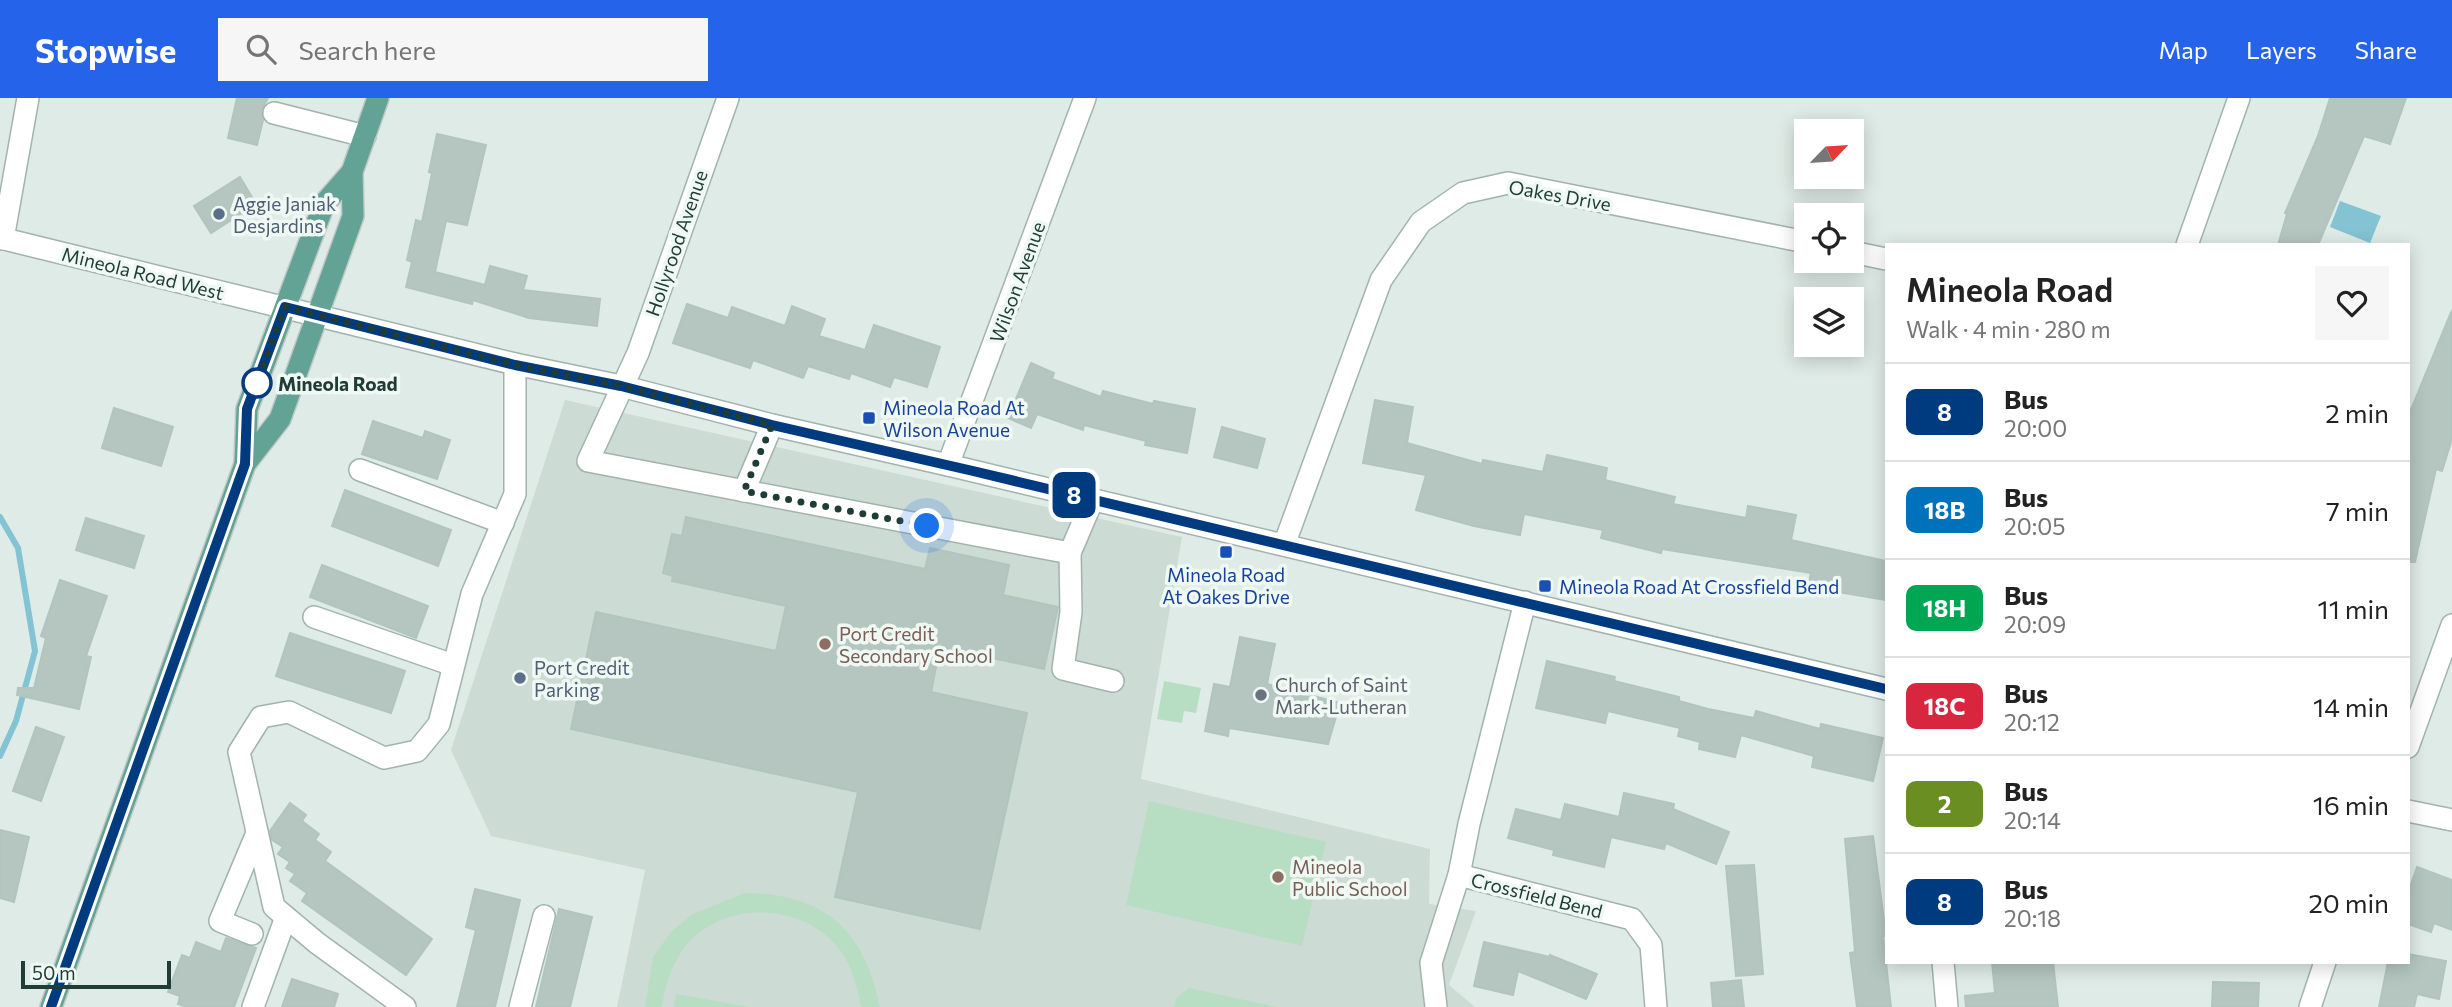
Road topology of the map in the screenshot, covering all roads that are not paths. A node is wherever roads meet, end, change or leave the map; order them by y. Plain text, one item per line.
1 (28, 98) edge
2 (378, 98) edge
3 (727, 98) edge
4 (1085, 98) edge
5 (2239, 98) edge
6 (274, 113) dead end
7 (365, 136) junction
8 (352, 172) junction
9 (2, 239) edge
10 (1794, 240) edge
11 (2188, 243) edge
12 (1864, 253) edge
13 (1885, 258) edge
14 (285, 307) junction
15 (317, 315) junction
16 (515, 365) junction
17 (621, 386) junction
18 (772, 425) junction
19 (245, 464) junction
20 (948, 465) junction
21 (360, 470) dead end
22 (744, 491) junction
23 (1094, 499) junction
24 (503, 523) junction
25 (1284, 545) junction
26 (1070, 553) junction
27 (1525, 602) junction
28 (314, 617) dead end
29 (2452, 625) edge
30 (453, 666) junction
31 (1114, 681) dead end
32 (1885, 689) edge
33 (2410, 741) edge
34 (2410, 811) edge
35 (2452, 820) edge
36 (257, 833) junction
37 (1459, 875) junction
38 (544, 916) dead end
39 (286, 917) junction
40 (251, 934) dead end
41 (1943, 964) edge
42 (2324, 964) edge
43 (51, 1007) edge
44 (253, 1007) edge
45 (405, 1007) edge
46 (520, 1007) edge
47 (1436, 1007) edge
48 (1657, 1007) edge
49 (1947, 1007) edge
50 (2310, 1007) edge

1 - 9 street
2 - 7 main road
3 - 17 street, Hollyrood Avenue
4 - 20 street, Wilson Avenue
5 - 11 street
6 - 7 street
7 - 8 main road
8 - 14 main road
8 - 15 main road
9 - 14 street, Mineola Road West
10 - 25 street, Oakes Drive
12 - 13 street
14 - 15 street
14 - 19 main road
15 - 16 street
15 - 19 main road
16 - 17 street
16 - 24 street
17 - 18 street
17 - 22 street, Hollyrood Avenue
18 - 20 street
18 - 22 street
19 - 43 main road
20 - 23 street
21 - 24 street
22 - 26 street
23 - 25 street
23 - 26 street
24 - 30 street
25 - 27 street
26 - 31 street
27 - 32 street
27 - 37 street, Crossfield Bend
28 - 30 street
29 - 33 street
30 - 36 street
34 - 35 street
36 - 39 street
36 - 40 street
37 - 47 street
37 - 48 street, Crossfield Bend
38 - 46 street
39 - 44 street
39 - 45 street
41 - 49 street
42 - 50 street

